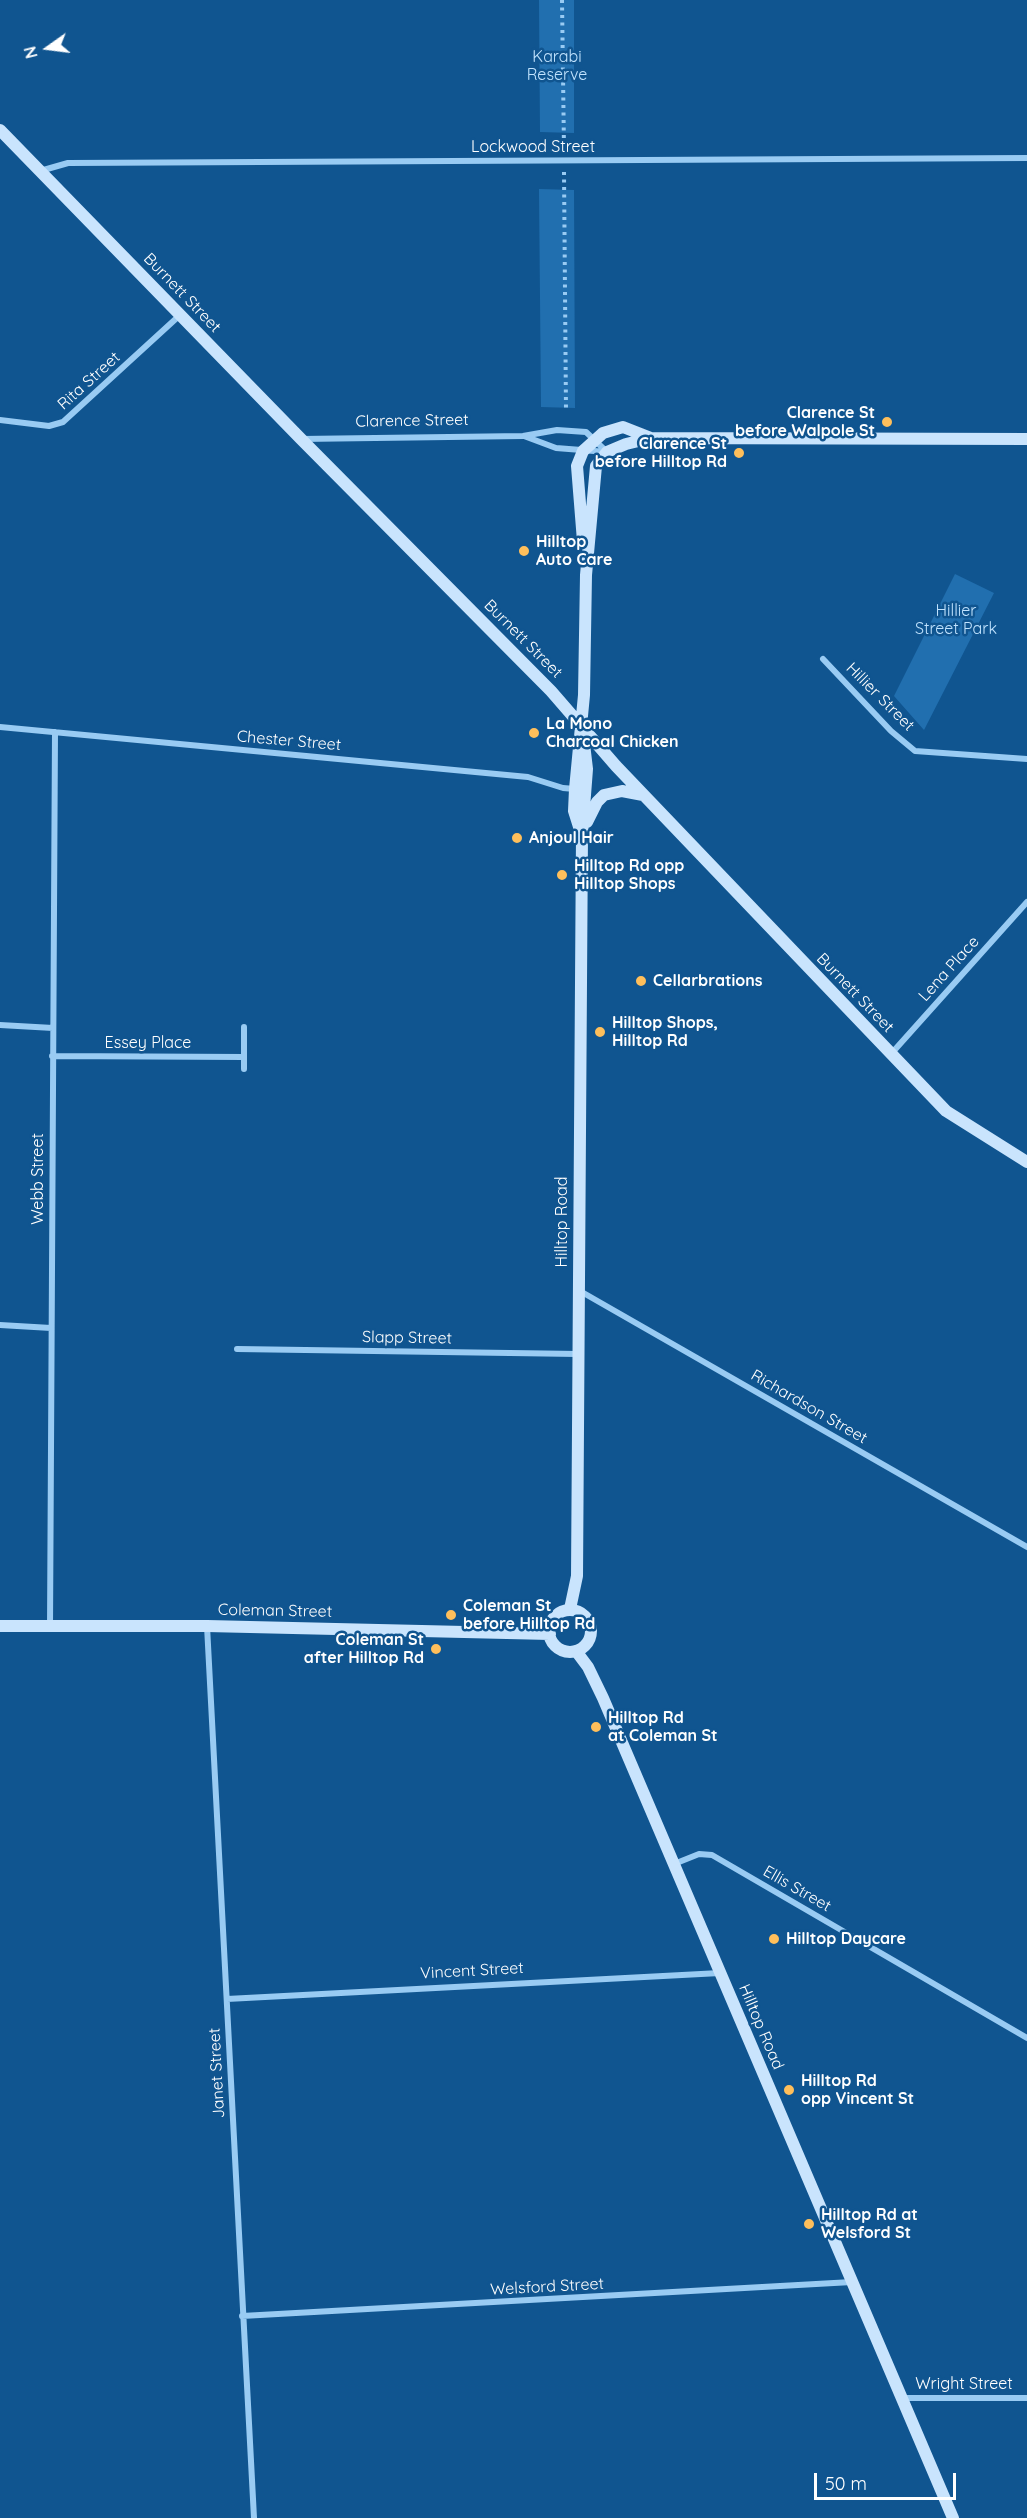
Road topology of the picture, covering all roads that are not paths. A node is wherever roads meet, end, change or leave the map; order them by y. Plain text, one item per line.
1 (0, 130) edge
2 (1027, 158) edge
3 (40, 171) junction
4 (180, 315) junction
5 (0, 420) edge
6 (523, 436) junction
7 (651, 438) junction
8 (1027, 438) edge
9 (301, 439) junction
10 (594, 440) junction
11 (611, 450) junction
12 (583, 451) junction
13 (586, 575) junction
14 (823, 659) dead end
15 (0, 727) edge
16 (582, 727) junction
17 (54, 732) junction
18 (1027, 759) edge
19 (575, 789) junction
20 (643, 795) junction
21 (582, 834) junction
22 (1027, 902) edge
23 (0, 1025) edge
24 (244, 1027) dead end
25 (53, 1028) junction
26 (891, 1054) junction
27 (52, 1056) junction
28 (244, 1057) junction
29 (244, 1070) dead end
30 (1027, 1162) edge
31 (578, 1290) junction
32 (0, 1325) edge
33 (51, 1328) junction
34 (237, 1349) dead end
35 (578, 1354) junction
36 (1027, 1547) edge
37 (570, 1609) junction
38 (0, 1626) edge
39 (50, 1626) junction
40 (207, 1626) junction
41 (550, 1634) junction
42 (576, 1651) junction
43 (674, 1864) junction
44 (720, 1973) junction
45 (227, 1999) junction
46 (1027, 2038) edge
47 (852, 2282) junction
48 (242, 2316) junction
49 (901, 2398) junction
50 (1027, 2398) edge
51 (254, 2518) edge
52 (954, 2518) edge

1 - 3 street, Burnett Street
2 - 3 street, Lockwood Street
3 - 4 street, Burnett Street
4 - 5 street, Rita Street
4 - 9 street, Burnett Street
6 - 9 street, Clarence Street
6 - 10 street, Clarence Street
6 - 12 street, Clarence Street
7 - 8 street, Clarence Street
7 - 10 street
7 - 11 street, Clarence Street
9 - 16 street, Burnett Street
10 - 11 street, Clarence Street
10 - 12 street
11 - 12 street, Clarence Street
11 - 13 street, Hilltop Road
12 - 13 street, Hilltop Road
13 - 16 street, Hilltop Road
14 - 18 street, Hillier Street
15 - 17 street, Chester Street
16 - 19 street, Hilltop Road
16 - 20 street, Burnett Street
16 - 21 street, Hilltop Road
17 - 19 street, Chester Street
17 - 25 street, Webb Street
19 - 21 street, Hilltop Road
20 - 21 street
20 - 26 street, Burnett Street
21 - 31 street, Hilltop Road
22 - 26 street, Lena Place
23 - 25 street
24 - 28 street
25 - 27 street, Webb Street
26 - 30 street, Burnett Street
27 - 28 street, Essey Place
27 - 33 street, Webb Street
28 - 29 street
31 - 35 street, Hilltop Road
31 - 36 street, Richardson Street
32 - 33 street
33 - 39 street, Webb Street
34 - 35 street, Slapp Street
35 - 37 street, Hilltop Road
37 - 41 street
37 - 42 street
38 - 39 street, Coleman Street
39 - 40 street, Coleman Street
40 - 41 street, Coleman Street
40 - 45 street, Janet Street
41 - 42 street
42 - 43 street, Hilltop Road
43 - 44 street, Hilltop Road
43 - 46 street, Ellis Street
44 - 45 street, Vincent Street
44 - 47 street, Hilltop Road
45 - 48 street, Janet Street
47 - 48 street, Welsford Street
47 - 49 street, Hilltop Road
48 - 51 street, Janet Street
49 - 50 street, Wright Street
49 - 52 street, Hilltop Road

